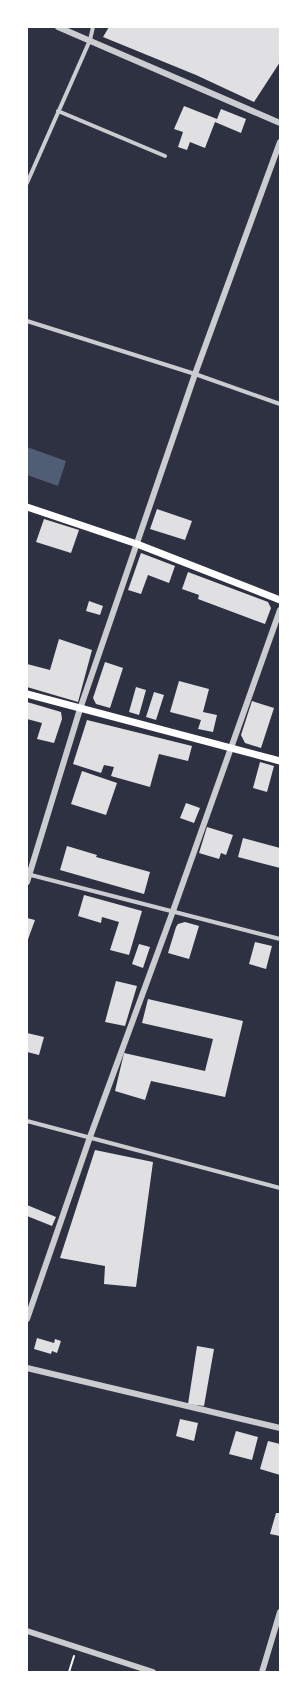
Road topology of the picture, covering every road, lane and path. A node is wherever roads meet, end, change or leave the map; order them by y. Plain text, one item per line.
1 (58, 27) edge
2 (93, 27) edge
3 (90, 40) junction
4 (58, 111) junction
5 (280, 123) edge
6 (280, 142) edge
7 (166, 156) dead end
8 (27, 183) edge
9 (27, 321) edge
10 (195, 374) junction
11 (280, 404) edge
12 (27, 507) edge
13 (137, 544) junction
14 (280, 600) edge
15 (280, 610) edge
16 (27, 694) edge
17 (80, 709) junction
18 (232, 747) junction
19 (280, 761) edge
20 (28, 874) edge
21 (27, 882) edge
22 (173, 911) junction
23 (280, 939) edge
24 (27, 1121) edge
25 (90, 1137) junction
26 (280, 1188) edge
27 (27, 1319) edge
28 (27, 1368) edge
29 (280, 1428) edge
30 (280, 1612) edge
31 (27, 1631) edge
32 (77, 1647) junction
33 (69, 1672) edge
34 (153, 1672) edge
35 (262, 1672) edge

1 - 3 street
2 - 3 street
3 - 4 street
3 - 5 street
4 - 7 street
4 - 8 street
6 - 10 street
9 - 10 street
10 - 11 street
10 - 13 street
12 - 13 main road
13 - 14 main road
13 - 17 street
15 - 18 street
16 - 17 main road
17 - 18 main road
17 - 20 street
18 - 19 main road
18 - 22 street
20 - 21 street
20 - 22 street
22 - 23 street
22 - 25 street
24 - 25 street
25 - 26 street
25 - 27 street
28 - 29 street
30 - 35 street
31 - 32 street
32 - 33 path
32 - 34 street

